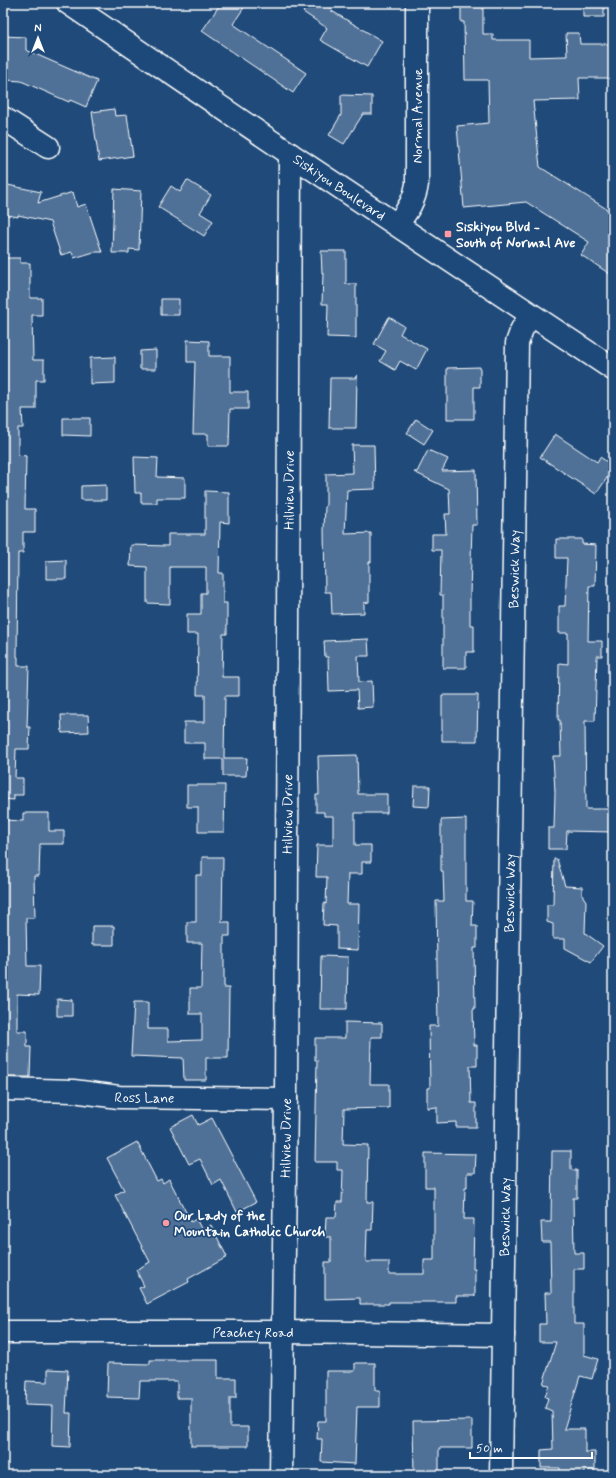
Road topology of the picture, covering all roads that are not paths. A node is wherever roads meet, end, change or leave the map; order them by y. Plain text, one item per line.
1 (68, 3) edge
2 (417, 3) edge
3 (3, 118) edge
4 (48, 147) dead end
5 (290, 154) junction
6 (397, 224) junction
7 (531, 315) junction
8 (613, 369) edge
9 (3, 1089) edge
10 (286, 1099) junction
11 (3, 1332) edge
12 (284, 1332) junction
13 (503, 1335) junction
14 (281, 1475) edge
15 (501, 1475) edge

1 - 5 street, Siskiyou Boulevard
2 - 6 street, Normal Avenue
3 - 4 street
5 - 6 street, Siskiyou Boulevard
5 - 10 street, Hillview Drive
6 - 7 street, Siskiyou Boulevard
7 - 8 street, Siskiyou Boulevard
7 - 13 street, Beswick Way
9 - 10 street, Ross Lane
10 - 12 street, Hillview Drive
11 - 12 street, Peachey Road
12 - 13 street, Peachey Road
12 - 14 street, Hillview Drive
13 - 15 street, Beswick Way

